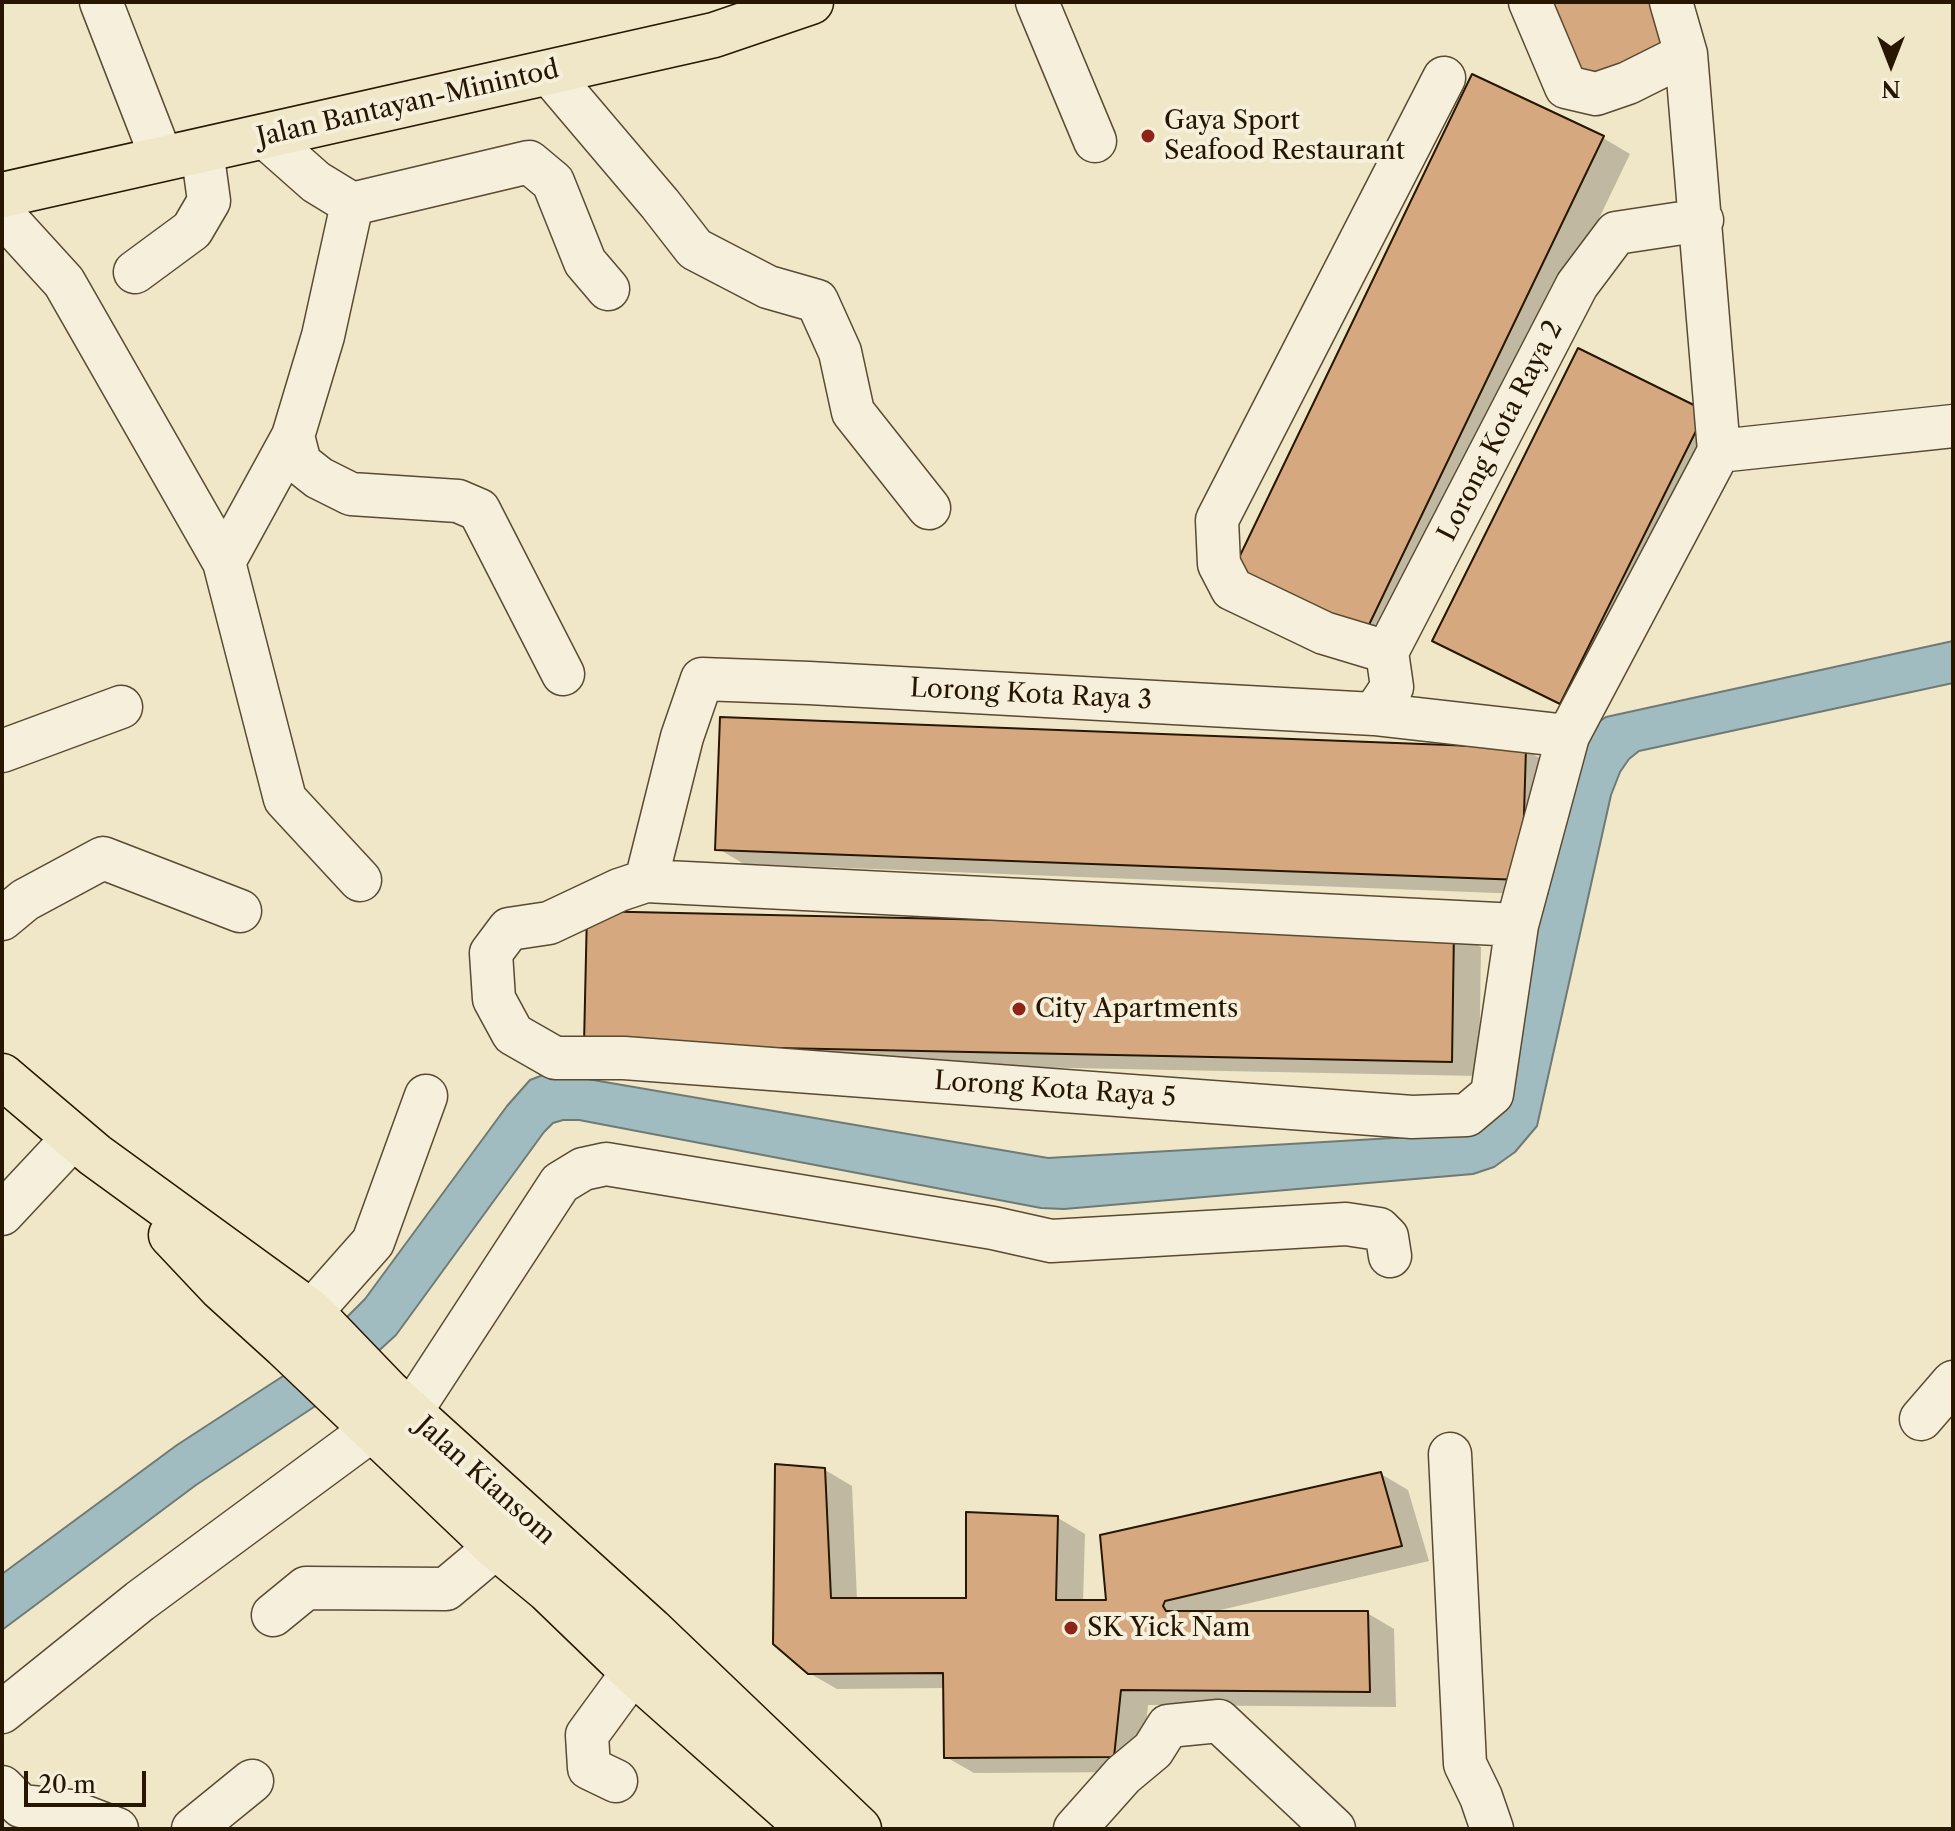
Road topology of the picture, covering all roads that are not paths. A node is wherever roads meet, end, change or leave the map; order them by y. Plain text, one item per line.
1 (101, 2) edge
2 (811, 2) edge
3 (1037, 2) edge
4 (1530, 2) edge
5 (1671, 2) edge
6 (1686, 54) junction
7 (548, 72) junction
8 (1444, 78) dead end
9 (264, 136) junction
10 (1095, 141) dead end
11 (182, 155) junction
12 (3, 196) edge
13 (352, 204) junction
14 (1702, 220) junction
15 (135, 272) dead end
16 (608, 289) dead end
17 (1953, 426) edge
18 (293, 436) junction
19 (1719, 451) junction
20 (929, 508) dead end
21 (224, 562) junction
22 (1387, 652) junction
23 (563, 674) dead end
24 (121, 707) dead end
25 (1374, 714) junction
26 (1568, 736) junction
27 (2, 751) edge
28 (360, 880) dead end
29 (646, 881) junction
30 (240, 911) dead end
31 (2, 919) edge
32 (1517, 925) junction
33 (2, 1076) edge
34 (426, 1096) dead end
35 (85, 1146) junction
36 (2, 1214) edge
37 (1390, 1256) dead end
38 (298, 1329) junction
39 (1953, 1382) edge
40 (390, 1412) junction
41 (1921, 1419) dead end
42 (1450, 1454) dead end
43 (496, 1547) junction
44 (273, 1615) dead end
45 (633, 1672) junction
46 (2, 1712) edge
47 (252, 1781) dead end
48 (616, 1781) dead end
49 (2, 1787) edge
50 (117, 1829) edge
51 (193, 1829) edge
52 (810, 1829) edge
53 (859, 1829) edge
54 (1075, 1829) edge
55 (1334, 1829) edge
56 (1492, 1829) edge

1 - 11 street
2 - 7 main road, Jalan Bantayan-Minintod
3 - 10 street
4 - 6 street
5 - 6 street
6 - 14 street
7 - 9 main road, Jalan Bantayan-Minintod
7 - 20 street
8 - 22 street
9 - 11 main road, Jalan Bantayan-Minintod
9 - 13 street
11 - 12 main road, Jalan Bantayan-Minintod
11 - 15 street
12 - 21 street
13 - 16 street
13 - 18 street
14 - 19 street
14 - 22 street, Lorong Kota Raya 2
17 - 19 street
18 - 21 street
18 - 23 street
19 - 26 street, Lorong Kota Raya 5
21 - 28 street
22 - 25 street
24 - 27 street
25 - 26 street, Lorong Kota Raya 3
25 - 29 street, Lorong Kota Raya 3
26 - 32 street, Lorong Kota Raya 5
29 - 32 street
29 - 32 street, Lorong Kota Raya 5
30 - 31 street
33 - 35 main road, Jalan Kiansom
34 - 38 street
35 - 36 street
35 - 38 main road, Jalan Kiansom
37 - 40 street
38 - 40 main road, Jalan Kiansom
39 - 41 street
40 - 43 main road, Jalan Kiansom
40 - 46 street
40 - 53 main road, Jalan Kiansom
42 - 56 street
43 - 44 street
43 - 45 main road, Jalan Kiansom
45 - 48 street
45 - 52 main road, Jalan Kiansom
47 - 51 street
49 - 50 street
54 - 55 street

